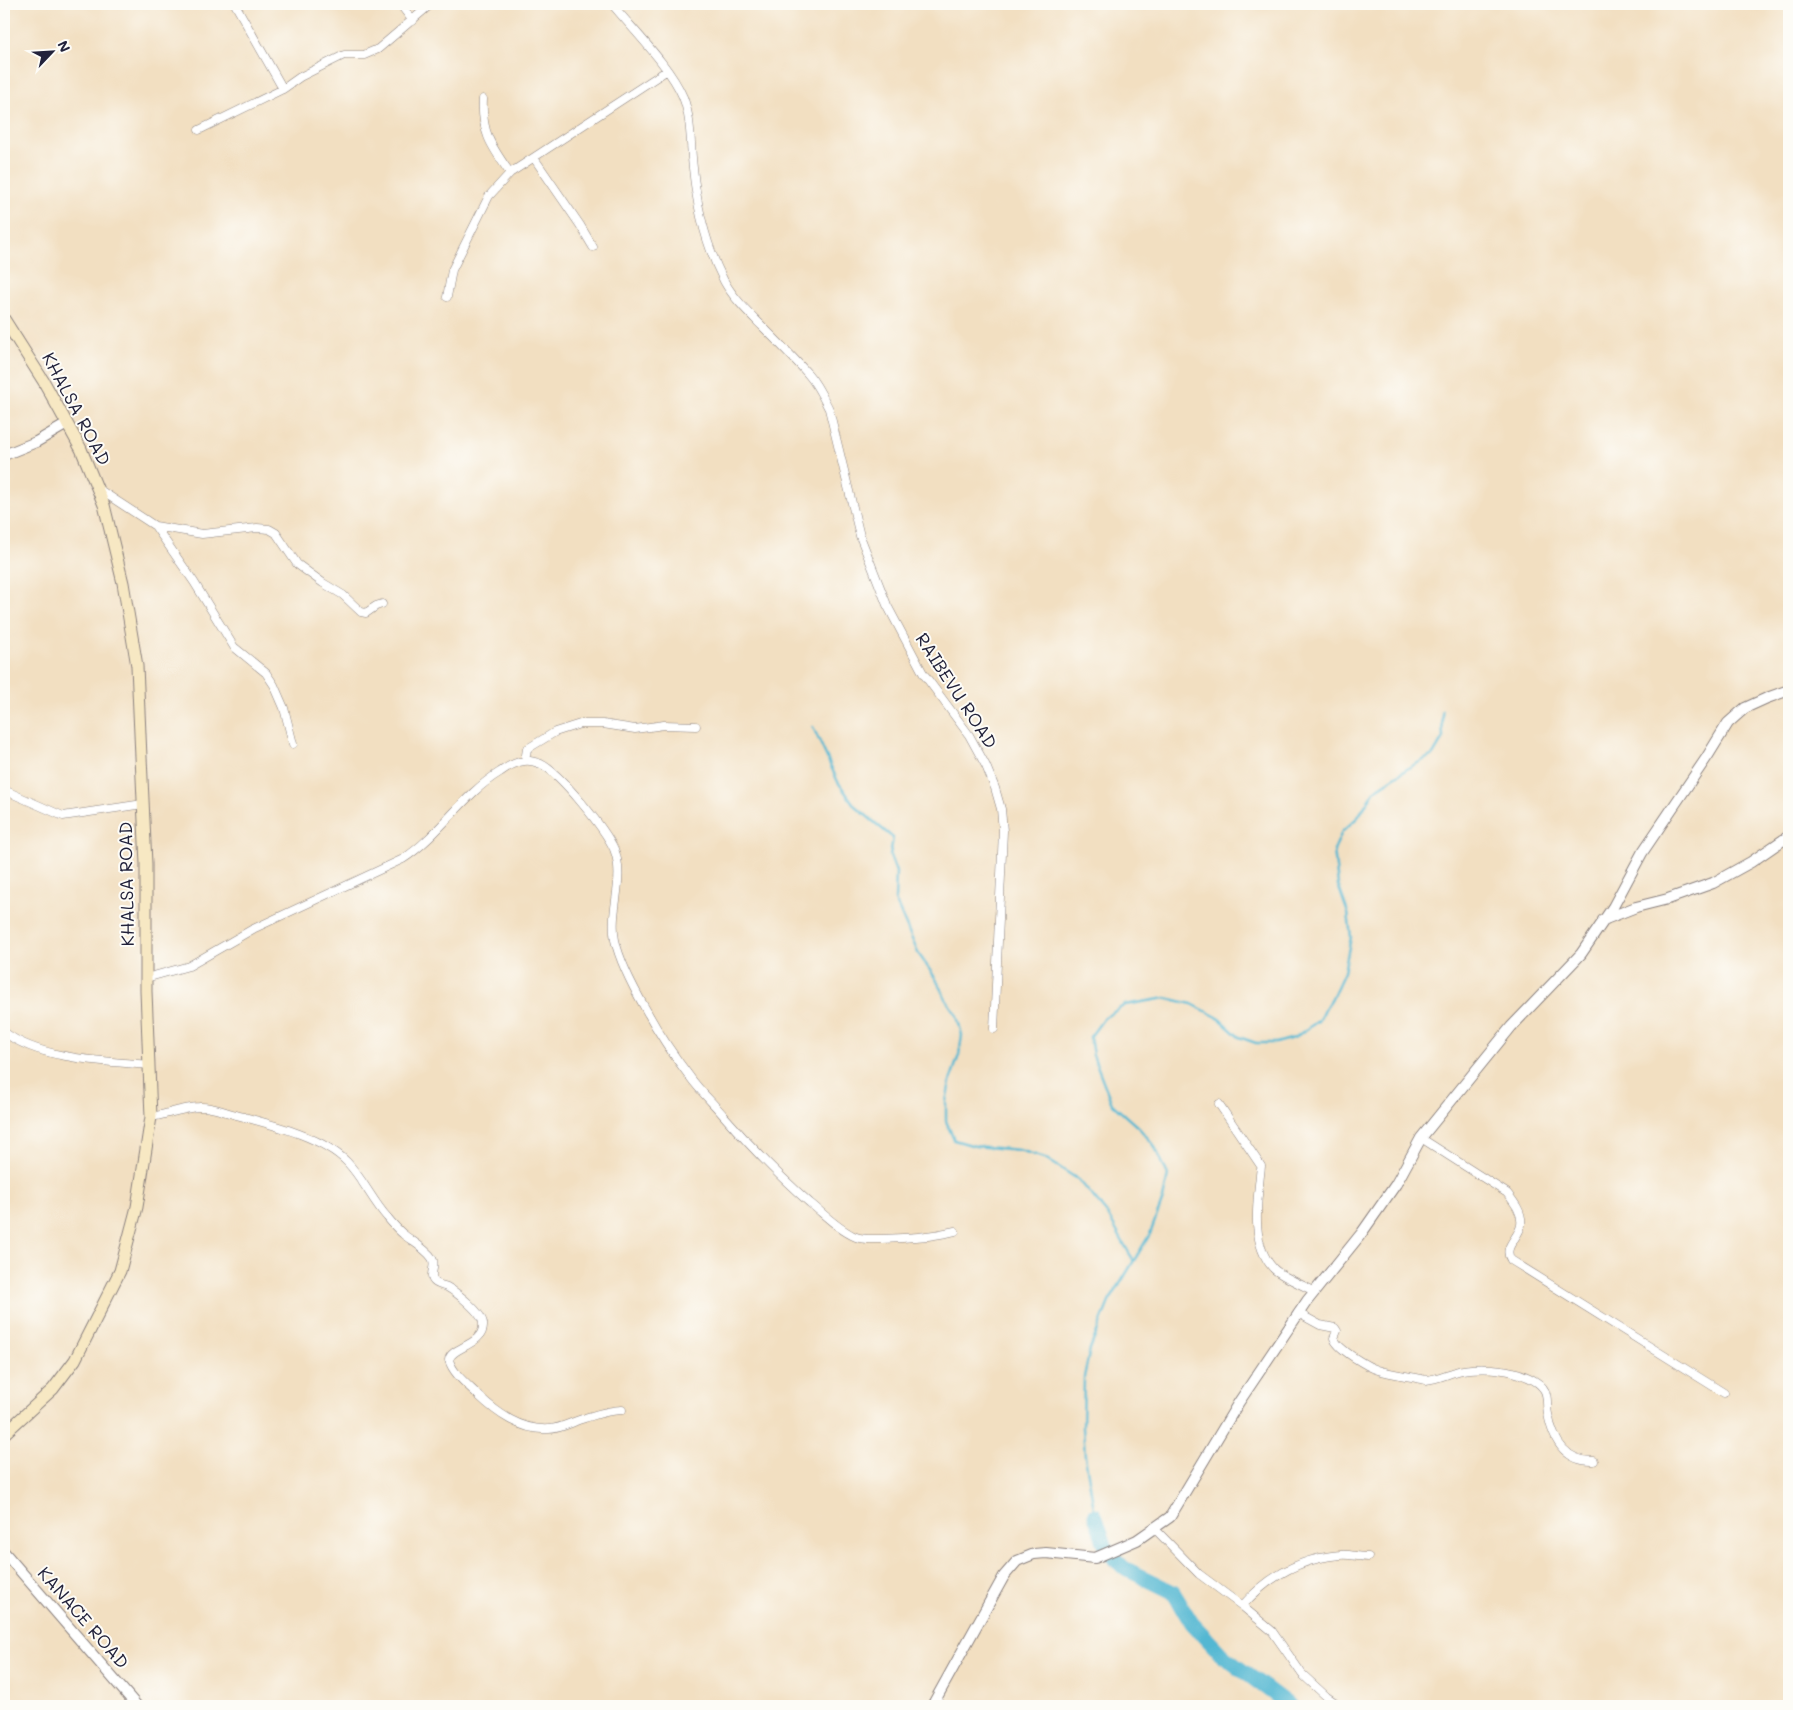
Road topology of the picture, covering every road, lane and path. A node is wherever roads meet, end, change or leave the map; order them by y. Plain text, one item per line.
1 (235, 4) edge
2 (400, 4) edge
3 (431, 4) edge
4 (612, 4) edge
5 (413, 21) junction
6 (666, 71) junction
7 (283, 90) junction
8 (483, 99) dead end
9 (199, 130) dead end
10 (534, 158) junction
11 (510, 174) junction
12 (594, 247) dead end
13 (447, 297) dead end
14 (4, 320) edge
15 (67, 424) junction
16 (4, 455) edge
17 (97, 488) junction
18 (155, 526) junction
19 (382, 604) dead end
20 (1789, 690) edge
21 (696, 726) dead end
22 (293, 744) dead end
23 (525, 761) junction
24 (4, 790) edge
25 (143, 804) junction
26 (1789, 836) edge
27 (1603, 920) junction
28 (146, 978) junction
29 (994, 1029) dead end
30 (4, 1032) edge
31 (150, 1065) junction
32 (1219, 1104) dead end
33 (151, 1117) junction
34 (1421, 1138) junction
35 (955, 1231) dead end
36 (1314, 1291) junction
37 (1298, 1313) junction
38 (1724, 1393) dead end
39 (622, 1410) dead end
40 (4, 1434) edge
41 (1594, 1460) dead end
42 (1155, 1529) junction
43 (4, 1552) edge
44 (1368, 1557) dead end
45 (1242, 1606) junction
46 (136, 1706) edge
47 (932, 1706) edge
48 (1340, 1706) edge

1 - 7 street
2 - 5 street
3 - 5 street
4 - 6 street, RAIBEVU ROAD
5 - 7 street
6 - 10 street
6 - 29 street, RAIBEVU ROAD
7 - 9 street
8 - 11 street
10 - 11 street
10 - 12 street
11 - 13 street
14 - 15 main road, KHALSA ROAD
15 - 16 street
15 - 17 main road, KHALSA ROAD
17 - 18 street
17 - 25 main road, KHALSA ROAD
18 - 19 street
18 - 22 street
20 - 27 street
21 - 23 street
23 - 28 street
23 - 35 street
24 - 25 street
25 - 28 main road, KHALSA ROAD
26 - 27 street
27 - 34 street
28 - 31 main road, KHALSA ROAD
30 - 31 street
31 - 33 main road, KHALSA ROAD
32 - 36 street
33 - 39 street
33 - 40 main road, KHALSA ROAD
34 - 36 street
34 - 38 street
36 - 37 street
37 - 41 street
37 - 42 street
42 - 45 street
42 - 47 street
43 - 46 street, KANACE ROAD
44 - 45 street
45 - 48 street

